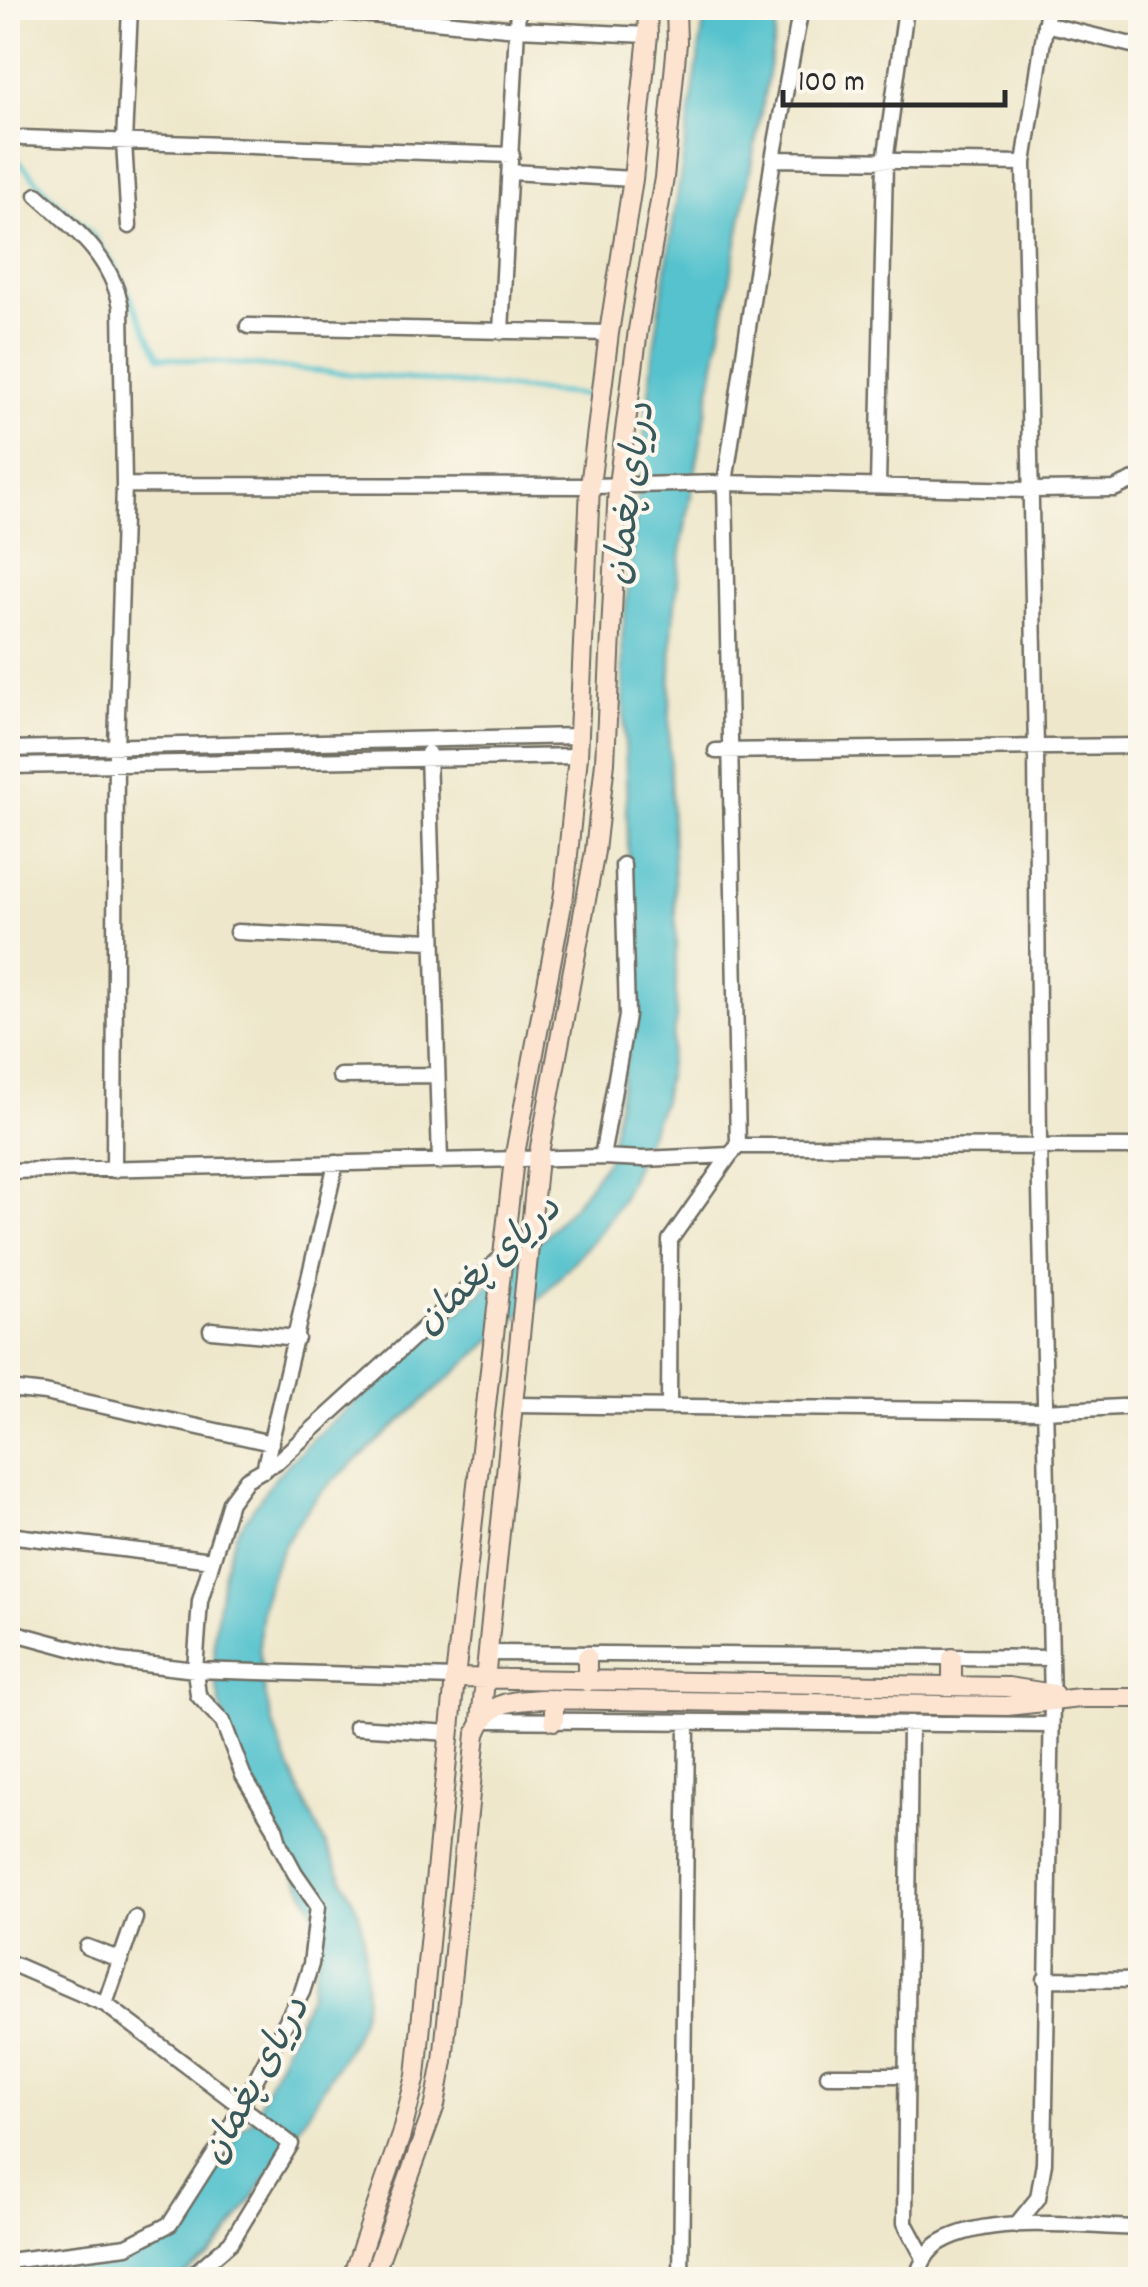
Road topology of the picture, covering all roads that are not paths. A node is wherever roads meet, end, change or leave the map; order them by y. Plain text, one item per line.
1 (130, 8) edge
2 (213, 8) edge
3 (518, 8) edge
4 (647, 8) edge
5 (676, 8) edge
6 (801, 8) edge
7 (906, 8) edge
8 (1048, 8) edge
9 (1045, 24) junction
10 (517, 30) junction
11 (648, 35) junction
12 (1140, 47) edge
13 (22, 138) dead end
14 (124, 142) junction
15 (512, 154) junction
16 (772, 159) junction
17 (885, 162) junction
18 (1024, 163) junction
19 (511, 172) junction
20 (633, 179) junction
21 (37, 195) dead end
22 (129, 226) dead end
23 (248, 326) dead end
24 (501, 332) junction
25 (609, 333) junction
26 (1140, 478) edge
27 (725, 483) junction
28 (124, 485) junction
29 (618, 485) junction
30 (590, 486) junction
31 (878, 486) junction
32 (1031, 490) junction
33 (578, 736) junction
34 (428, 740) junction
35 (1140, 746) edge
36 (116, 748) junction
37 (8, 749) edge
38 (1036, 749) junction
39 (732, 750) junction
40 (716, 751) dead end
41 (578, 756) junction
42 (428, 761) junction
43 (8, 766) edge
44 (116, 766) junction
45 (623, 866) dead end
46 (237, 932) dead end
47 (432, 942) junction
48 (437, 1075) junction
49 (340, 1076) dead end
50 (1039, 1145) junction
51 (1140, 1147) edge
52 (734, 1151) junction
53 (604, 1157) junction
54 (538, 1158) junction
55 (514, 1159) junction
56 (440, 1162) junction
57 (336, 1163) junction
58 (114, 1170) junction
59 (8, 1171) edge
60 (504, 1255) junction
61 (212, 1330) dead end
62 (297, 1338) junction
63 (8, 1389) edge
64 (512, 1405) junction
65 (669, 1406) junction
66 (1140, 1406) edge
67 (1044, 1411) junction
68 (272, 1443) junction
69 (264, 1470) junction
70 (8, 1534) edge
71 (212, 1560) junction
72 (8, 1631) edge
73 (488, 1654) junction
74 (587, 1656) junction
75 (952, 1658) junction
76 (1051, 1658) junction
77 (195, 1670) junction
78 (455, 1678) junction
79 (485, 1680) junction
80 (587, 1682) junction
81 (952, 1686) junction
82 (1052, 1697) junction
83 (1140, 1698) edge
84 (554, 1699) junction
85 (985, 1706) junction
86 (481, 1720) junction
87 (554, 1721) junction
88 (910, 1722) junction
89 (686, 1723) junction
90 (1051, 1725) junction
91 (985, 1726) junction
92 (356, 1727) dead end
93 (450, 1733) junction
94 (135, 1918) dead end
95 (87, 1946) dead end
96 (121, 1960) junction
97 (8, 1962) edge
98 (1045, 1979) junction
99 (1140, 1980) edge
100 (105, 2004) junction
101 (828, 2075) dead end
102 (906, 2075) junction
103 (247, 2111) junction
104 (1016, 2225) junction
105 (1140, 2228) edge
106 (924, 2258) junction
107 (8, 2261) edge
108 (187, 2280) edge
109 (351, 2280) edge
110 (372, 2280) edge
111 (681, 2280) edge
112 (916, 2280) edge

1 - 14 street
2 - 10 street
3 - 10 street
4 - 11 main road
5 - 29 main road
6 - 16 street
7 - 17 street
8 - 9 street
9 - 12 street
9 - 18 street
10 - 11 street
10 - 15 street
11 - 20 main road
13 - 14 street
14 - 15 street
14 - 22 street
15 - 19 street
16 - 17 street
16 - 27 street
17 - 18 street
17 - 31 street
18 - 32 street
19 - 20 street
19 - 24 street
20 - 25 main road
21 - 28 street
23 - 24 street
24 - 25 street
25 - 30 main road
26 - 32 street
27 - 29 street
27 - 31 street
27 - 39 street
28 - 30 street
28 - 36 street
29 - 30 street
29 - 54 main road
30 - 33 main road
31 - 32 street
32 - 38 street
33 - 34 street
33 - 41 main road
34 - 36 street
34 - 42 street
35 - 38 street
36 - 37 street
36 - 44 street
38 - 39 street
38 - 50 street
39 - 40 street
39 - 52 street
41 - 42 street
41 - 55 main road
42 - 44 street
42 - 47 street
43 - 44 street
44 - 58 street
45 - 53 street
46 - 47 street
47 - 48 street
48 - 49 street
48 - 56 street
50 - 51 street
50 - 52 street
50 - 67 street
52 - 53 street
52 - 65 street
53 - 54 street
54 - 55 street
54 - 64 main road
55 - 56 street
55 - 60 main road
56 - 57 street
57 - 58 street
57 - 62 street
58 - 59 street
60 - 69 street
60 - 78 main road
61 - 62 street
62 - 68 street
63 - 68 street
64 - 65 street
64 - 73 main road
65 - 67 street
66 - 67 street
67 - 76 street
68 - 69 street
69 - 71 street
70 - 71 street
71 - 77 street
72 - 77 street
73 - 74 street
73 - 79 main road
74 - 75 street
74 - 80 main road
75 - 76 street
75 - 81 main road
76 - 82 street
77 - 78 street
77 - 103 street
78 - 79 main road
78 - 93 main road
79 - 80 main road
79 - 86 main road
80 - 81 main road
81 - 82 main road
82 - 83 main road
82 - 85 main road
82 - 90 street
84 - 85 main road
84 - 86 main road
84 - 87 main road
85 - 91 main road
86 - 87 street
86 - 110 main road
87 - 89 street
88 - 89 street
88 - 91 street
88 - 102 street
89 - 111 street
90 - 91 street
90 - 98 street
92 - 93 street
93 - 109 main road
94 - 96 street
95 - 96 street
96 - 100 street
97 - 100 street
98 - 99 street
98 - 104 street
100 - 103 street
101 - 102 street
102 - 106 street
103 - 107 street
103 - 108 street
104 - 105 street
104 - 106 street
106 - 112 street

